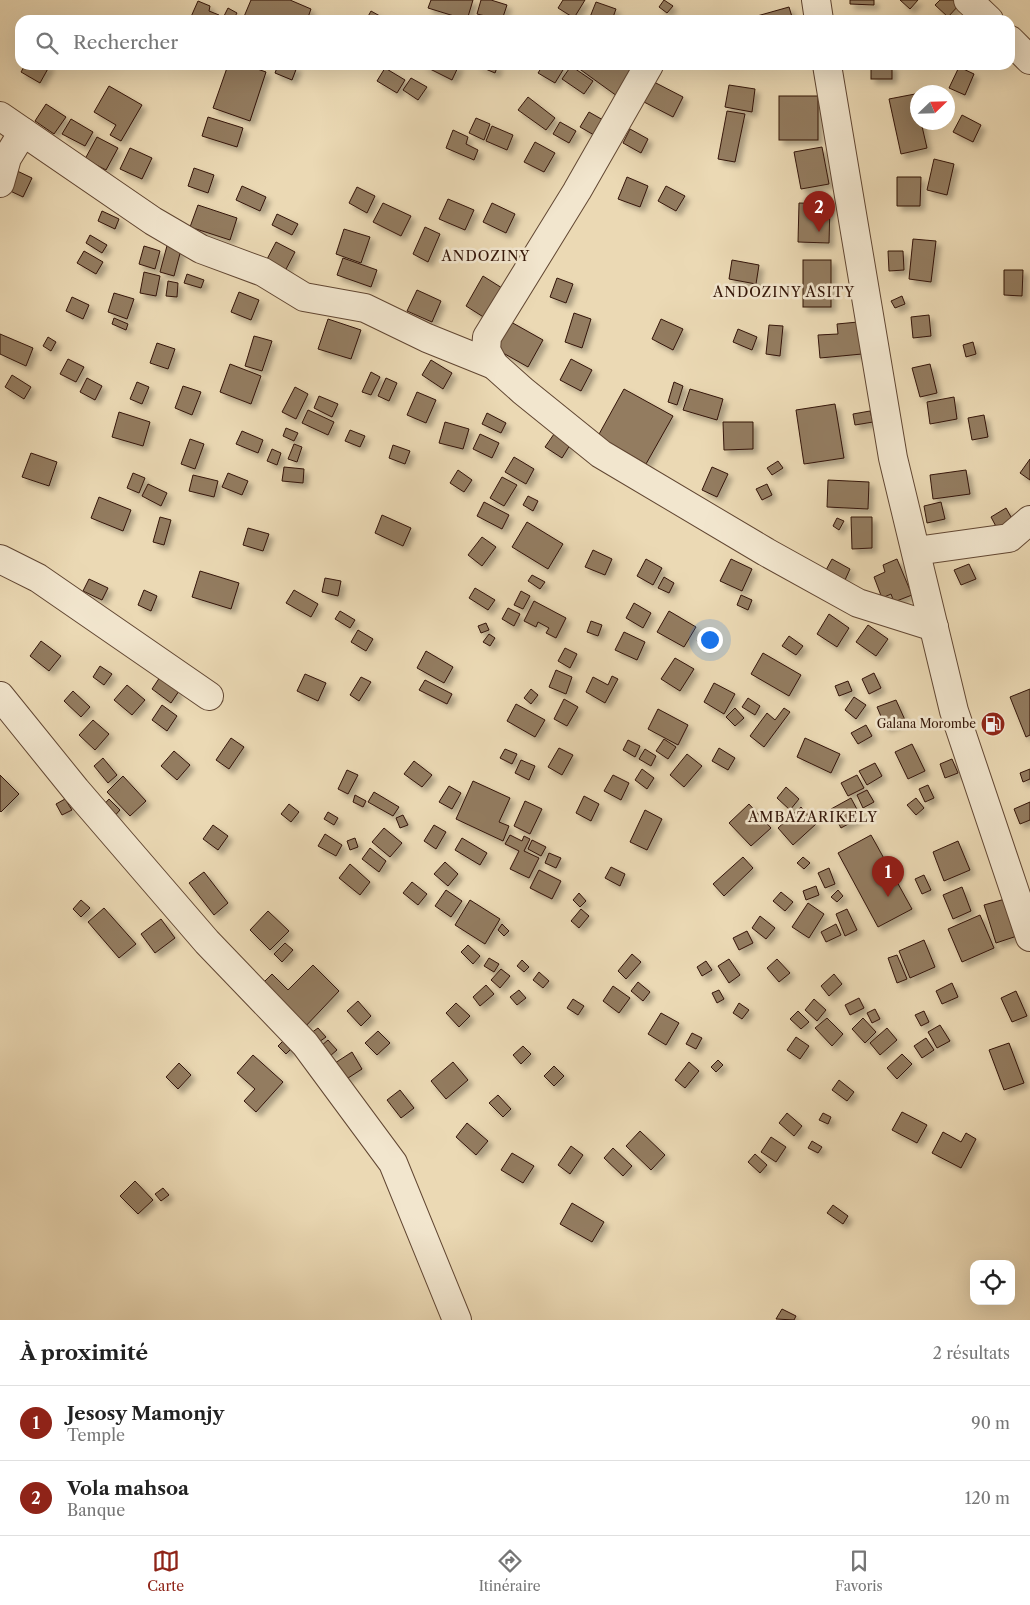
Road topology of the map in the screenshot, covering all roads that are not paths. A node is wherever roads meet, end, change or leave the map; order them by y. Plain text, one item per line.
1 (816, 0) edge
2 (968, 0) edge
3 (818, 15) edge
4 (984, 15) edge
5 (1015, 45) edge
6 (1030, 60) edge
7 (646, 70) edge
8 (828, 70) edge
9 (0, 116) edge
10 (23, 132) junction
11 (0, 184) edge
12 (494, 364) junction
13 (1030, 520) edge
14 (916, 551) junction
15 (0, 559) edge
16 (934, 627) junction
17 (0, 696) edge
18 (209, 696) dead end
19 (1030, 937) edge
20 (457, 1320) edge

1 - 3 street
2 - 4 street
5 - 6 street
7 - 12 street
8 - 14 street
9 - 10 street
10 - 11 street
10 - 12 street
12 - 16 street
13 - 14 street
14 - 16 street
15 - 18 street
16 - 19 street
17 - 20 street

